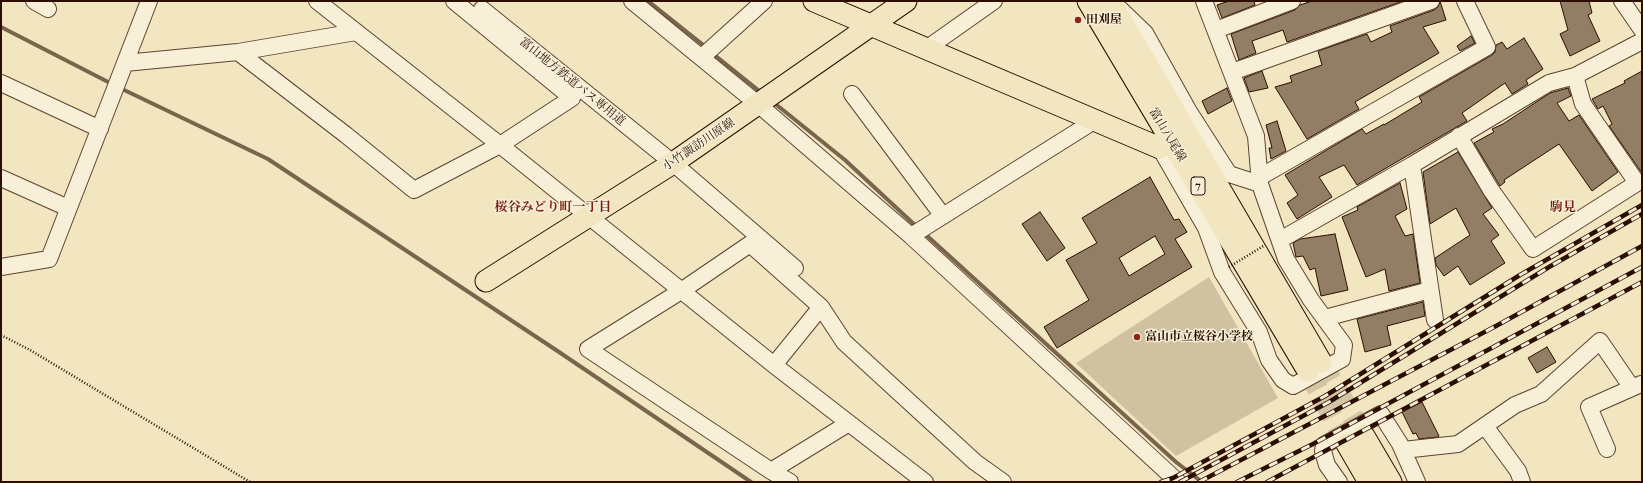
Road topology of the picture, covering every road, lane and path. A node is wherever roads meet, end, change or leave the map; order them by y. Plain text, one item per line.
1 (34, 1) edge
2 (149, 1) edge
3 (317, 1) edge
4 (454, 1) edge
5 (471, 1) edge
6 (632, 1) edge
7 (764, 1) edge
8 (906, 1) edge
9 (994, 1) edge
10 (1088, 1) edge
11 (1110, 1) edge
12 (1204, 1) edge
13 (1292, 1) edge
14 (1431, 1) edge
15 (1465, 1) edge
16 (1622, 1) edge
17 (817, 2) edge
18 (48, 9) dead end
19 (872, 25) junction
20 (1216, 30) junction
21 (1642, 30) edge
22 (356, 32) junction
23 (1642, 41) edge
24 (926, 49) junction
25 (238, 52) junction
26 (702, 57) junction
27 (125, 63) junction
28 (1232, 72) junction
29 (1575, 76) junction
30 (1, 83) edge
31 (852, 94) dead end
32 (759, 105) junction
33 (1094, 121) junction
34 (100, 129) junction
35 (1459, 136) junction
36 (500, 144) junction
37 (1160, 148) joint
38 (673, 163) junction
39 (1412, 165) junction
40 (1, 178) edge
41 (1260, 181) junction
42 (1639, 181) edge
43 (68, 208) junction
44 (943, 216) junction
45 (589, 217) junction
46 (911, 236) junction
47 (1280, 240) junction
48 (1265, 245) dead end
49 (1229, 266) dead end
50 (1, 268) edge
51 (795, 268) dead end
52 (486, 281) dead end
53 (1430, 290) junction
54 (681, 291) junction
55 (821, 307) junction
56 (1325, 318) junction
57 (1435, 320) dead end
58 (1, 336) edge
59 (774, 364) junction
60 (1637, 386) edge
61 (849, 423) junction
62 (1485, 426) junction
63 (1607, 449) dead end
64 (1403, 450) junction
65 (771, 471) junction
66 (250, 482) edge
67 (790, 482) edge
68 (925, 482) edge
69 (1003, 482) edge
70 (1178, 482) edge
71 (1339, 482) edge
72 (1369, 482) edge
73 (1391, 482) edge
74 (1417, 482) edge
75 (1522, 482) edge

1 - 18 street
2 - 27 street
3 - 22 street
4 - 36 street
5 - 38 street, 富山地方鉄道バス専用道
6 - 26 street
7 - 26 street
8 - 19 main road, 小竹諏訪川原線
9 - 24 street
10 - 11 main road, 富山八尾線 / 7
11 - 41 street
12 - 20 street
13 - 20 street
14 - 28 street
15 - 41 street
16 - 21 street
17 - 19 main road, 富山八尾線
19 - 24 main road, 富山八尾線
19 - 32 main road, 小竹諏訪川原線
20 - 28 street
22 - 25 street
22 - 36 street
23 - 29 street
24 - 33 main road, 富山八尾線
25 - 27 street
25 - 36 street
26 - 32 street
27 - 34 street
28 - 41 street
29 - 35 street
29 - 42 street
30 - 34 street
31 - 44 street
32 - 38 main road, 小竹諏訪川原線
32 - 46 street
33 - 37 main road, 富山八尾線
33 - 44 street
34 - 43 street
35 - 39 street
35 - 42 street
36 - 45 street
37 - 56 street
38 - 45 main road, 小竹諏訪川原線
38 - 51 street, 富山地方鉄道バス専用道
39 - 47 street
39 - 53 street
40 - 43 street
41 - 47 street
43 - 50 street
44 - 46 street
45 - 52 main road, 小竹諏訪川原線
45 - 54 street
46 - 70 street
47 - 56 street
48 - 49 path, bridge
53 - 56 street
53 - 57 street
54 - 55 street
54 - 59 street
54 - 65 street
55 - 59 street
55 - 69 street
58 - 66 path
59 - 61 street
60 - 62 street
60 - 63 street
61 - 65 street
61 - 68 street
62 - 64 street
62 - 75 street
64 - 71 street
64 - 74 street
65 - 67 street
72 - 73 main road

